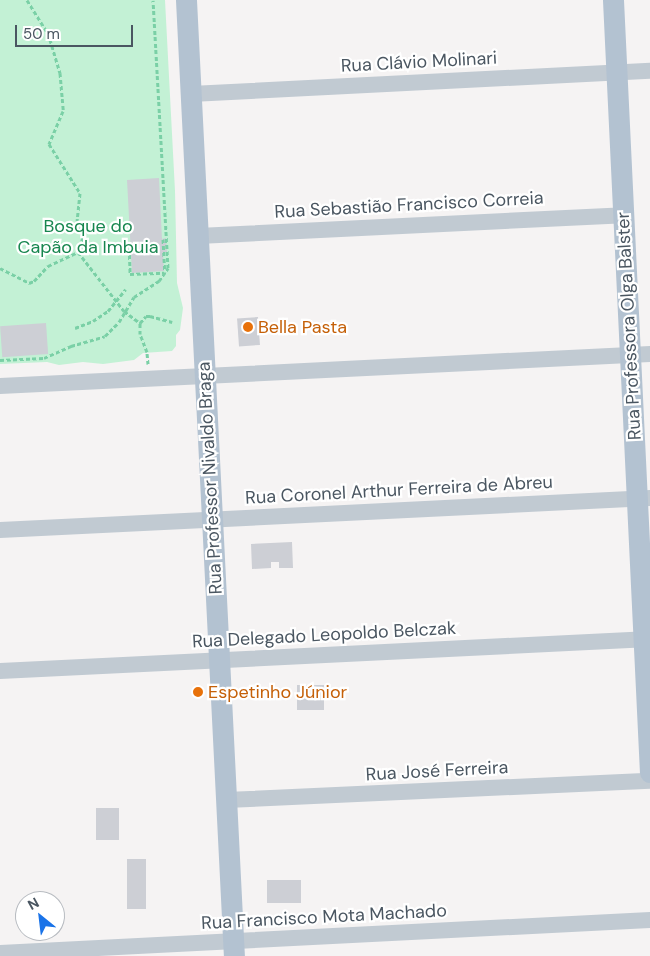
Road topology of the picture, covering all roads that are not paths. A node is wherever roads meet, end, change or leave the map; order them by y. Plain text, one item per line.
1 (186, 0) edge
2 (613, 0) edge
3 (650, 70) edge
4 (616, 72) junction
5 (190, 94) junction
6 (623, 215) junction
7 (198, 236) junction
8 (640, 354) edge
9 (205, 376) junction
10 (0, 386) edge
11 (643, 498) edge
12 (212, 520) junction
13 (0, 530) edge
14 (647, 639) edge
15 (219, 660) junction
16 (0, 671) edge
17 (650, 772) edge
18 (650, 781) edge
19 (226, 800) junction
20 (650, 920) edge
21 (234, 949) edge
22 (0, 953) edge

1 - 5 main road, Rua Professor Nivaldo Braga
2 - 4 main road, Rua Professora Olga Balster
3 - 4 street, Rua Clávio Molinari
4 - 5 street, Rua Clávio Molinari
4 - 6 main road, Rua Professora Olga Balster
5 - 7 main road, Rua Professor Nivaldo Braga
6 - 7 street, Rua Sebastião Francisco Correia
6 - 8 main road, Rua Professora Olga Balster
7 - 9 main road, Rua Professor Nivaldo Braga
8 - 9 street
8 - 11 main road, Rua Professora Olga Balster
9 - 10 street
9 - 12 main road, Rua Professor Nivaldo Braga
11 - 12 street, Rua Coronel Arthur Ferreira de Abreu
11 - 14 main road, Rua Professora Olga Balster
12 - 13 street, Rua Coronel Arthur Ferreira de Abreu
12 - 15 main road, Rua Professor Nivaldo Braga
14 - 15 street, Rua Delegado Leopoldo Belczak
14 - 17 main road, Rua Professora Olga Balster
15 - 16 street, Rua Delegado Leopoldo Belczak
15 - 19 main road, Rua Professor Nivaldo Braga
18 - 19 street, Rua José Ferreira
19 - 21 main road, Rua Professor Nivaldo Braga
20 - 21 street, Rua Francisco Mota Machado
21 - 22 street, Rua Francisco Mota Machado

